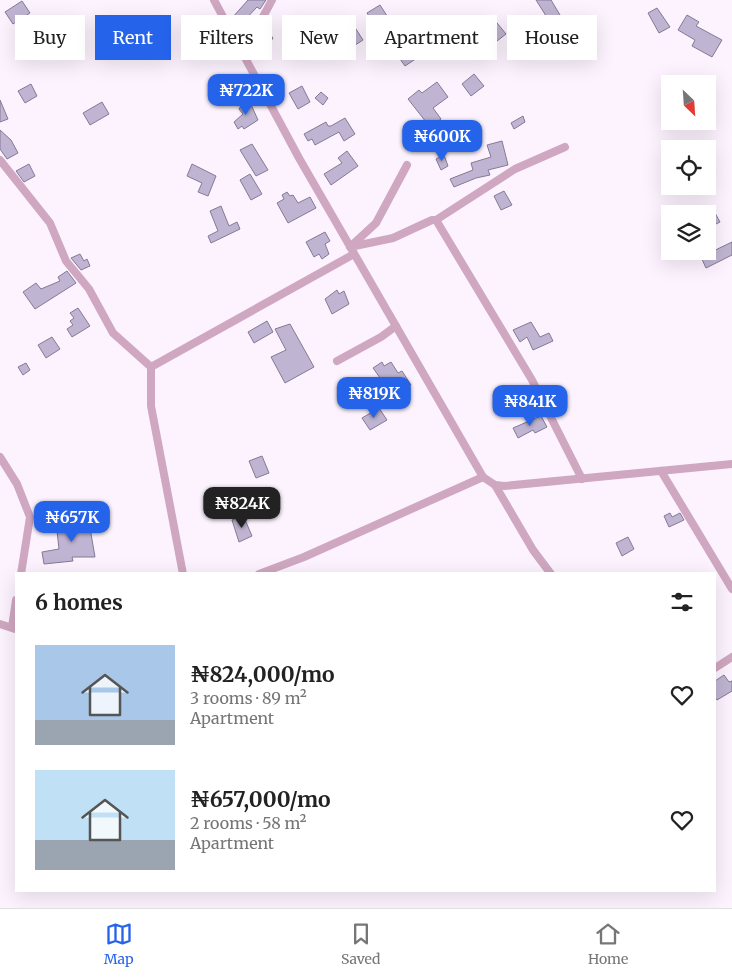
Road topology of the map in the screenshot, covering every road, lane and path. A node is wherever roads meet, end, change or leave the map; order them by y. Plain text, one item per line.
1 (214, 0) edge
2 (272, 0) edge
3 (222, 15) edge
4 (263, 15) edge
5 (246, 60) edge
6 (565, 147) dead end
7 (0, 160) edge
8 (407, 165) dead end
9 (436, 220) junction
10 (352, 250) junction
11 (396, 326) junction
12 (337, 361) dead end
13 (151, 367) junction
14 (0, 457) edge
15 (732, 464) edge
16 (661, 471) junction
17 (483, 477) junction
18 (582, 478) junction
19 (495, 485) junction
20 (21, 572) edge
21 (183, 572) edge
22 (264, 572) edge
23 (550, 572) edge
24 (732, 589) edge
25 (15, 614) edge
26 (0, 624) edge
27 (14, 628) edge
28 (732, 657) edge
29 (716, 667) edge

1 - 3 street
2 - 4 street
5 - 10 street
6 - 9 street
7 - 13 street
8 - 10 street
9 - 10 street
9 - 18 street
10 - 11 street
10 - 13 street
11 - 12 street
11 - 17 street
13 - 21 street
14 - 20 street
15 - 16 street
16 - 18 street
16 - 24 street
17 - 19 street
17 - 22 street
18 - 19 street
19 - 23 street
25 - 27 street
26 - 27 street
28 - 29 street

